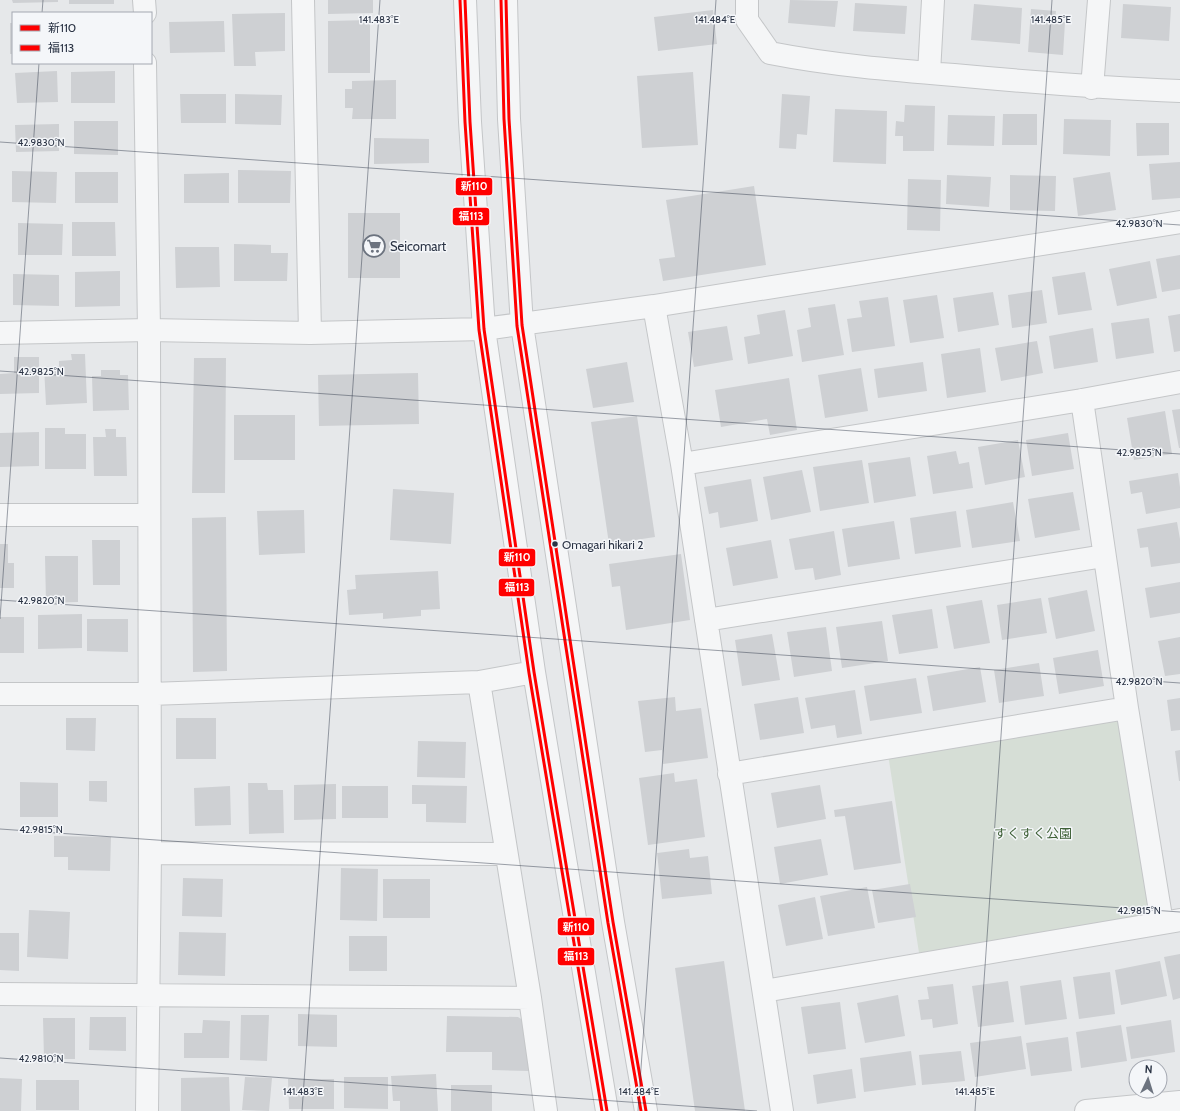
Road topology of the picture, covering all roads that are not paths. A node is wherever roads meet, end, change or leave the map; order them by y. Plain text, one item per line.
1 (144, 0) edge
2 (303, 0) edge
3 (465, 0) edge
4 (506, 0) edge
5 (748, 0) edge
6 (933, 0) edge
7 (1099, 0) edge
8 (145, 12) edge
9 (145, 64) edge
10 (929, 73) junction
11 (1092, 88) junction
12 (1180, 91) edge
13 (1180, 222) edge
14 (654, 306) junction
15 (522, 325) junction
16 (484, 329) junction
17 (149, 330) junction
18 (0, 333) edge
19 (310, 333) junction
20 (1180, 382) edge
21 (1082, 400) junction
22 (682, 464) junction
23 (0, 515) edge
24 (148, 515) junction
25 (1104, 556) junction
26 (706, 620) junction
27 (534, 672) junction
28 (478, 682) junction
29 (0, 694) edge
30 (150, 694) junction
31 (1127, 708) junction
32 (729, 774) junction
33 (150, 853) junction
34 (506, 854) junction
35 (1171, 921) edge
36 (764, 991) junction
37 (0, 994) edge
38 (147, 994) junction
39 (530, 998) junction
40 (1180, 1102) edge
41 (147, 1111) edge
42 (546, 1111) edge
43 (607, 1111) edge
44 (646, 1111) edge
45 (782, 1111) edge
46 (1086, 1111) edge

1 - 8 street
2 - 19 street
3 - 16 street
4 - 15 street
5 - 10 street
6 - 10 street
7 - 11 street
9 - 17 street
10 - 11 street
11 - 12 street
13 - 14 street
14 - 15 street
14 - 22 street
15 - 16 street
15 - 44 street
16 - 19 street
16 - 27 street
17 - 18 street
17 - 19 street
17 - 24 street
20 - 21 street
21 - 22 street
21 - 25 street
22 - 26 street
23 - 24 street
24 - 30 street
25 - 26 street
25 - 31 street
26 - 32 street
27 - 28 street
27 - 43 street
28 - 30 street
28 - 34 street
29 - 30 street
30 - 33 street
31 - 32 street
31 - 35 street
32 - 36 street
33 - 34 street
33 - 38 street
34 - 39 street
35 - 36 street
36 - 45 street
37 - 38 street
38 - 39 street
38 - 41 street
39 - 42 street
40 - 46 street

